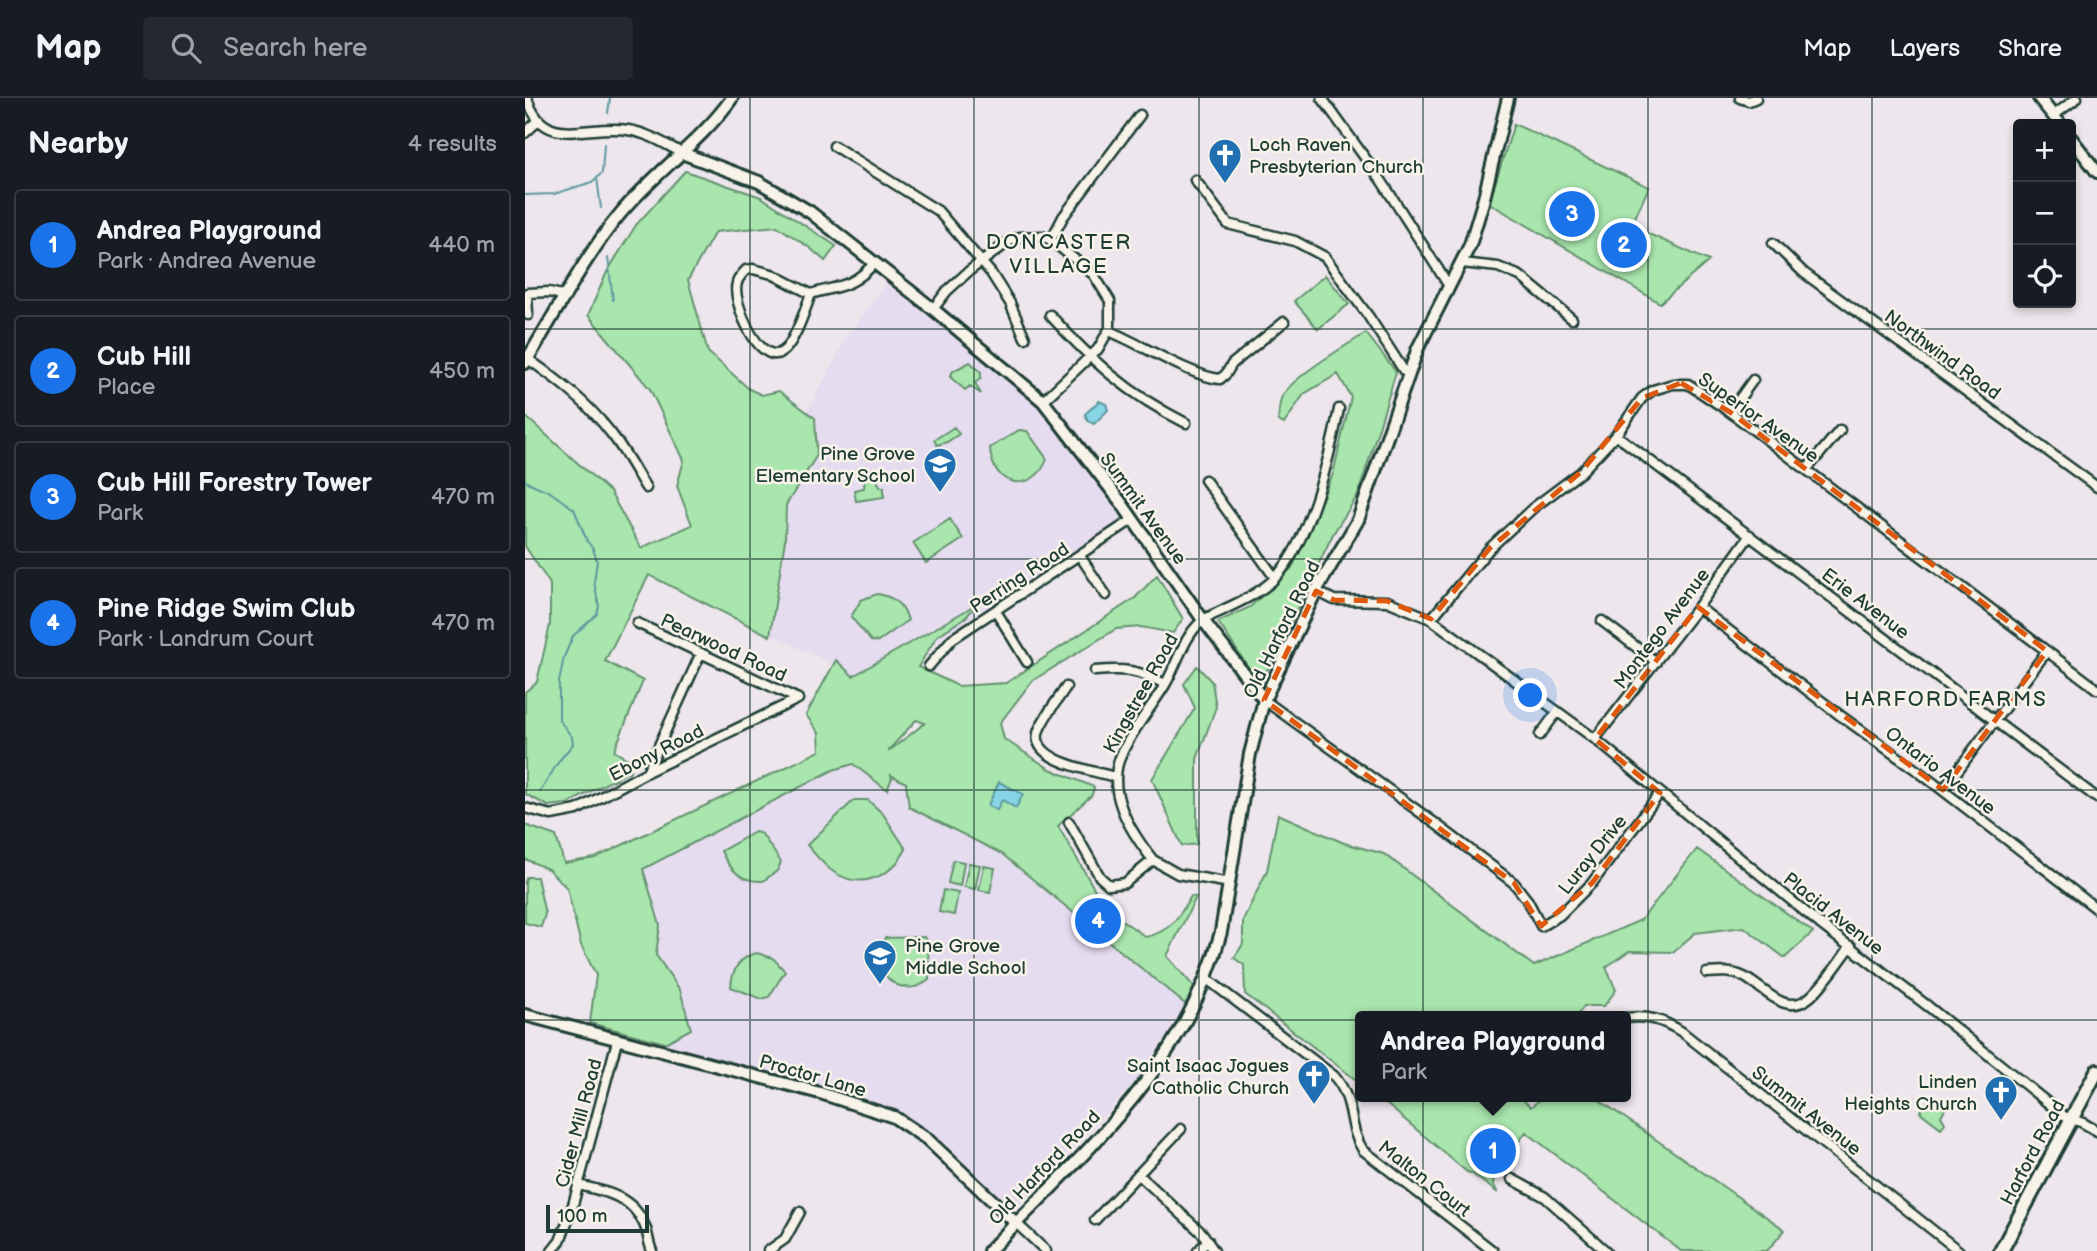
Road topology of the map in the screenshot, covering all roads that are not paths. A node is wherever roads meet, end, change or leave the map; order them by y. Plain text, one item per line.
1 (527, 98) edge
2 (732, 98) edge
3 (1322, 98) edge
4 (1508, 98) edge
5 (1741, 98) edge
6 (1756, 98) edge
7 (2039, 98) edge
8 (2077, 98) edge
9 (1140, 115) dead end
10 (2056, 119) edge
11 (2058, 119) edge
12 (538, 121) junction
13 (525, 133) edge
14 (834, 145) dead end
15 (2076, 145) edge
16 (683, 153) junction
17 (2097, 172) edge
18 (1195, 180) dead end
19 (1051, 240) junction
20 (1773, 243) dead end
21 (874, 263) junction
22 (982, 263) junction
23 (1462, 263) junction
24 (1449, 286) junction
25 (811, 294) junction
26 (566, 296) junction
27 (933, 309) junction
28 (528, 314) dead end
29 (1050, 315) dead end
30 (1572, 319) dead end
31 (1284, 322) dead end
32 (1109, 331) junction
33 (1025, 338) dead end
34 (1089, 357) junction
35 (526, 361) edge
36 (1408, 373) junction
37 (1753, 380) dead end
38 (1043, 401) junction
39 (1339, 409) dead end
40 (1730, 412) junction
41 (1186, 423) dead end
42 (1840, 430) dead end
43 (1616, 435) junction
44 (1807, 469) junction
45 (1205, 480) dead end
46 (2097, 487) edge
47 (646, 488) dead end
48 (1132, 520) junction
49 (1750, 535) junction
50 (1080, 556) junction
51 (1275, 578) junction
52 (1316, 591) junction
53 (1106, 595) dead end
54 (1698, 607) junction
55 (996, 611) junction
56 (1203, 620) junction
57 (1431, 620) junction
58 (1602, 621) dead end
59 (637, 623) dead end
60 (2047, 651) junction
61 (701, 653) junction
62 (1027, 662) dead end
63 (1656, 662) junction
64 (929, 666) dead end
65 (1095, 671) dead end
66 (1165, 684) junction
67 (1066, 687) dead end
68 (2097, 689) edge
69 (798, 699) joint
70 (1265, 700) junction
71 (1557, 712) junction
72 (1995, 720) junction
73 (1540, 735) dead end
74 (1595, 739) junction
75 (647, 772) junction
76 (1115, 777) junction
77 (1943, 790) junction
78 (1660, 793) junction
79 (2097, 798) edge
80 (525, 808) edge
81 (1069, 822) dead end
82 (1153, 860) junction
83 (1230, 883) junction
84 (2097, 909) edge
85 (1541, 926) joint
86 (1851, 946) junction
87 (1707, 973) dead end
88 (1207, 979) junction
89 (525, 1015) edge
90 (1631, 1017) edge
91 (617, 1041) junction
92 (2097, 1071) edge
93 (2072, 1119) junction
94 (1181, 1129) dead end
95 (2097, 1131) edge
96 (1137, 1174) junction
97 (1512, 1179) dead end
98 (577, 1185) junction
99 (800, 1212) dead end
100 (1095, 1220) dead end
101 (1016, 1223) junction
102 (1208, 1240) junction
103 (552, 1251) edge
104 (652, 1251) edge
105 (768, 1251) edge
106 (989, 1251) edge
107 (1046, 1251) edge
108 (1198, 1251) edge
109 (1214, 1251) edge
110 (1493, 1251) edge
111 (1606, 1251) edge
112 (1959, 1251) edge
113 (2001, 1251) edge

1 - 12 street
2 - 16 street
3 - 24 street
4 - 23 street, Old Harford Road
5 - 6 street
7 - 10 street
8 - 11 street
9 - 19 street
12 - 13 street
12 - 16 street
14 - 22 street
15 - 17 street
16 - 21 street, Summit Avenue
16 - 26 street
18 - 36 street
19 - 22 street
19 - 32 street
20 - 46 street, Northwind Road
21 - 25 street
21 - 27 street, Summit Avenue
22 - 27 street
22 - 33 street
23 - 24 street, Old Harford Road
23 - 30 street
24 - 36 street, Old Harford Road
25 - 25 street
26 - 28 street
26 - 35 street
27 - 38 street, Summit Avenue
29 - 34 street
31 - 32 street
32 - 34 street
34 - 38 street
34 - 41 street
35 - 47 street
36 - 52 street, Old Harford Road
37 - 40 street
38 - 48 street, Summit Avenue
39 - 51 street
40 - 43 street, Superior Avenue
40 - 44 street, Superior Avenue
42 - 44 street
43 - 49 street, Erie Avenue
43 - 57 street, Superior Avenue
44 - 60 street, Superior Avenue
45 - 51 street
48 - 50 street, Perring Road
48 - 56 street, Summit Avenue
49 - 54 street, Montego Avenue
49 - 72 street, Erie Avenue
50 - 53 street
50 - 55 street, Perring Road
51 - 56 street
52 - 57 street, Placid Avenue
52 - 70 street, Old Harford Road
54 - 63 street, Montego Avenue
54 - 77 street, Ontario Avenue
55 - 62 street
55 - 64 street, Perring Road
56 - 66 street, Kingstree Road
56 - 70 street, Summit Avenue
57 - 71 street, Placid Avenue
58 - 63 street
59 - 61 street, Pearwood Road
60 - 68 street, Superior Avenue
60 - 72 street
61 - 69 street, Pearwood Road
61 - 75 street
63 - 74 street, Montego Avenue
65 - 66 street
66 - 76 street, Kingstree Road
67 - 76 street
69 - 75 street, Ebony Road
70 - 83 street, Old Harford Road
70 - 85 street, Summit Avenue
71 - 73 street
71 - 74 street, Placid Avenue
72 - 77 street
72 - 79 street, Erie Avenue
74 - 78 street, Placid Avenue
75 - 80 street, Ebony Road
76 - 82 street, Kingstree Road
77 - 84 street, Ontario Avenue
78 - 85 street, Luray Drive
78 - 86 street, Placid Avenue
81 - 82 street
82 - 83 street
83 - 88 street, Old Harford Road
86 - 87 street
86 - 93 street, Placid Avenue
88 - 101 street, Old Harford Road
88 - 110 street, Malton Court
89 - 91 street, Proctor Lane
90 - 112 street, Summit Avenue
91 - 98 street, Cider Mill Road
91 - 101 street, Proctor Lane
92 - 93 main road, Harford Road
93 - 95 street, Placid Avenue
93 - 113 main road, Harford Road
94 - 96 street
96 - 100 street
96 - 102 street
97 - 111 street
98 - 103 street, Cider Mill Road
98 - 104 street
99 - 105 street
101 - 106 street, Old Harford Road
101 - 107 street, Proctor Lane
102 - 108 street
102 - 109 street

